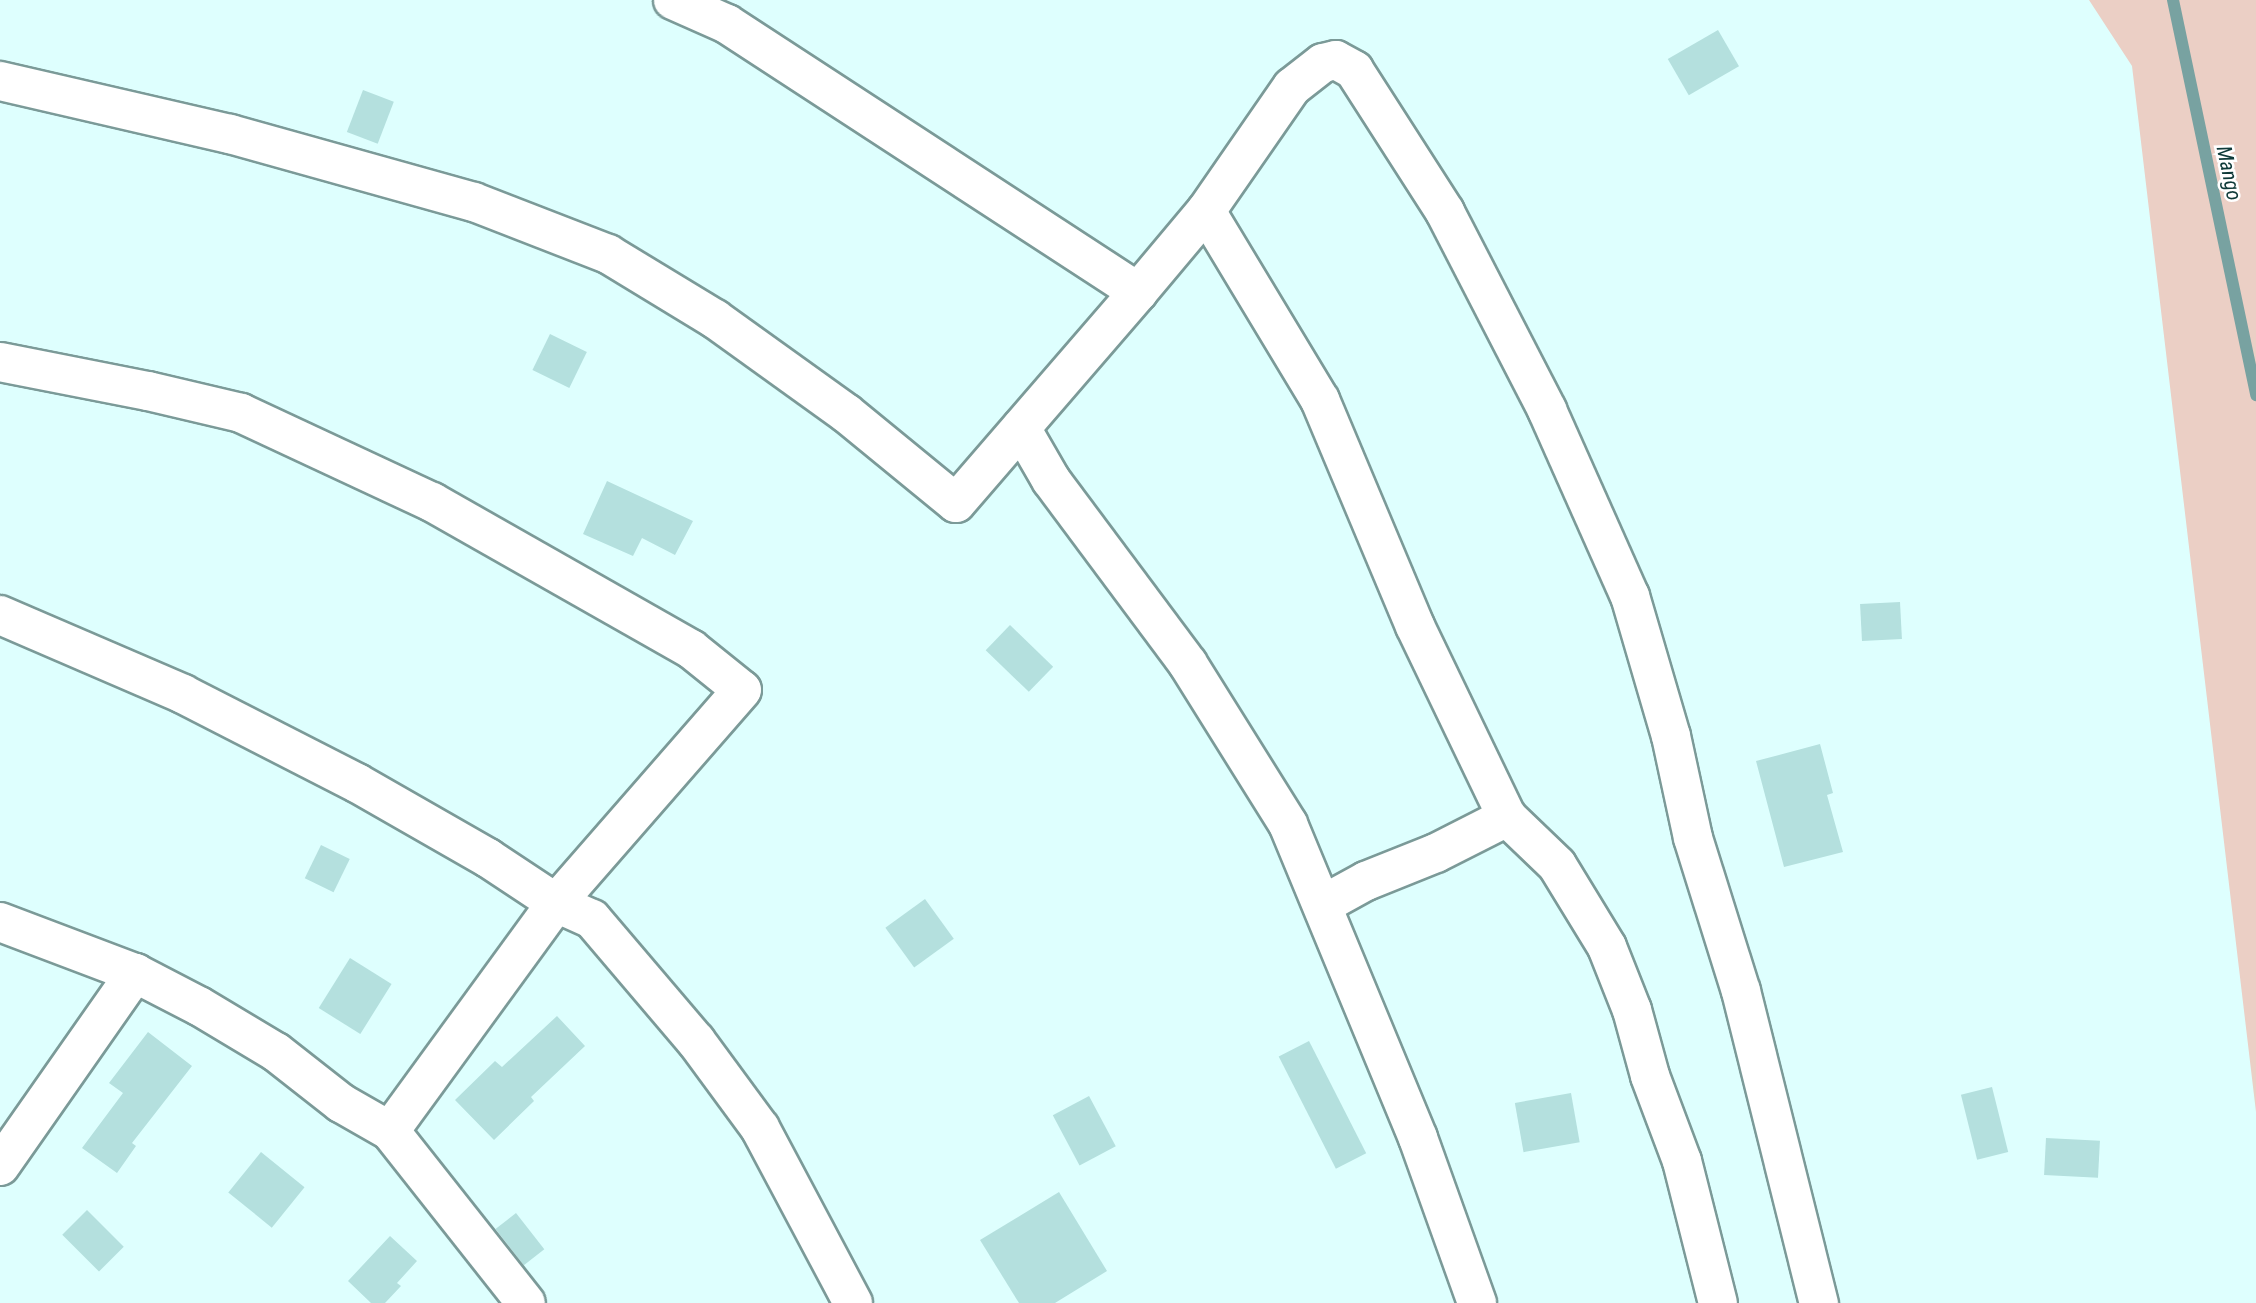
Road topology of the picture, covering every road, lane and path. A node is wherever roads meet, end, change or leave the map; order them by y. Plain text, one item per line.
1 (673, 0) edge
2 (0, 81) edge
3 (1206, 211) junction
4 (1138, 292) junction
5 (0, 362) edge
6 (1021, 428) junction
7 (0, 615) edge
8 (1507, 817) junction
9 (556, 902) junction
10 (1324, 904) junction
11 (0, 922) edge
12 (135, 973) junction
13 (390, 1131) junction
14 (0, 1166) edge
15 (526, 1303) edge
16 (853, 1303) edge
17 (1477, 1303) edge
18 (1718, 1303) edge
19 (1819, 1303) edge

1 - 4 street
2 - 6 street
3 - 4 street
3 - 8 street
3 - 19 street
4 - 6 street
5 - 9 street
6 - 10 street
7 - 9 street
8 - 10 street
8 - 18 street
9 - 13 street
9 - 16 street
10 - 17 street
11 - 12 street
12 - 13 street
12 - 14 street
13 - 15 street

